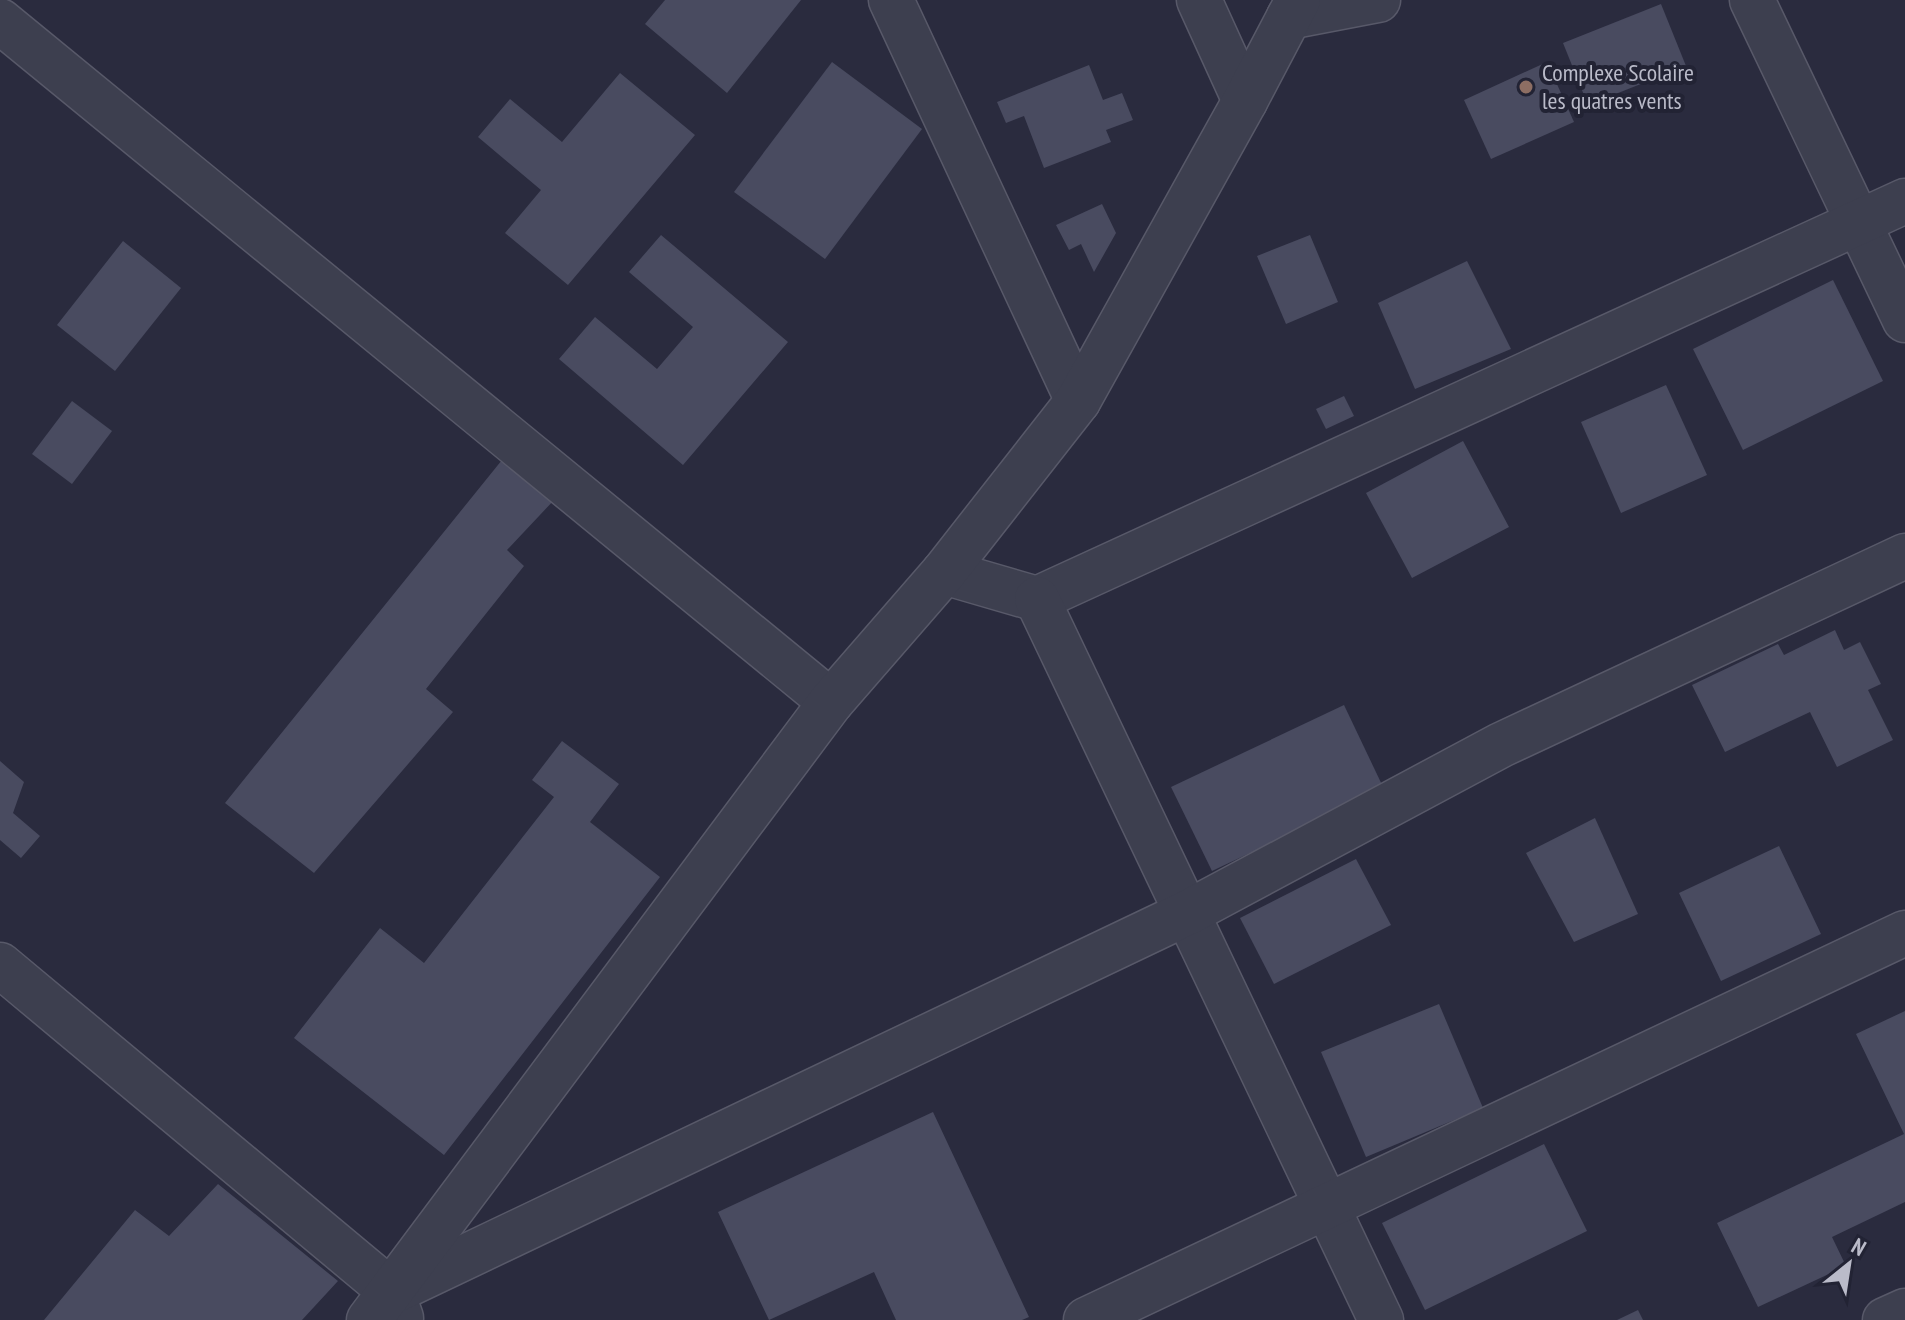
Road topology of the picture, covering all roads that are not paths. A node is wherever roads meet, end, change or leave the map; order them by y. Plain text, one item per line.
1 (891, 0) edge
2 (1199, 0) edge
3 (1378, 0) edge
4 (1752, 0) edge
5 (1293, 9) edge
6 (0, 21) edge
7 (1245, 101) junction
8 (1905, 201) edge
9 (1858, 223) junction
10 (1905, 320) edge
11 (1078, 401) junction
12 (1905, 556) edge
13 (944, 572) junction
14 (1037, 599) junction
15 (831, 702) junction
16 (1187, 913) junction
17 (1905, 933) edge
18 (0, 965) edge
19 (1326, 1205) junction
20 (388, 1311) edge
21 (1905, 1311) edge
22 (1086, 1320) edge
23 (1381, 1320) edge
24 (1885, 1320) edge

1 - 11 street
2 - 7 street
3 - 5 street
4 - 9 street
5 - 7 street
6 - 15 street
7 - 11 street
8 - 9 street
9 - 10 street
9 - 14 street
11 - 13 street
12 - 16 street
13 - 14 street
13 - 15 street
14 - 16 street
15 - 20 street
16 - 19 street
16 - 20 street
17 - 19 street
18 - 20 street
19 - 22 street
19 - 23 street
21 - 24 street

